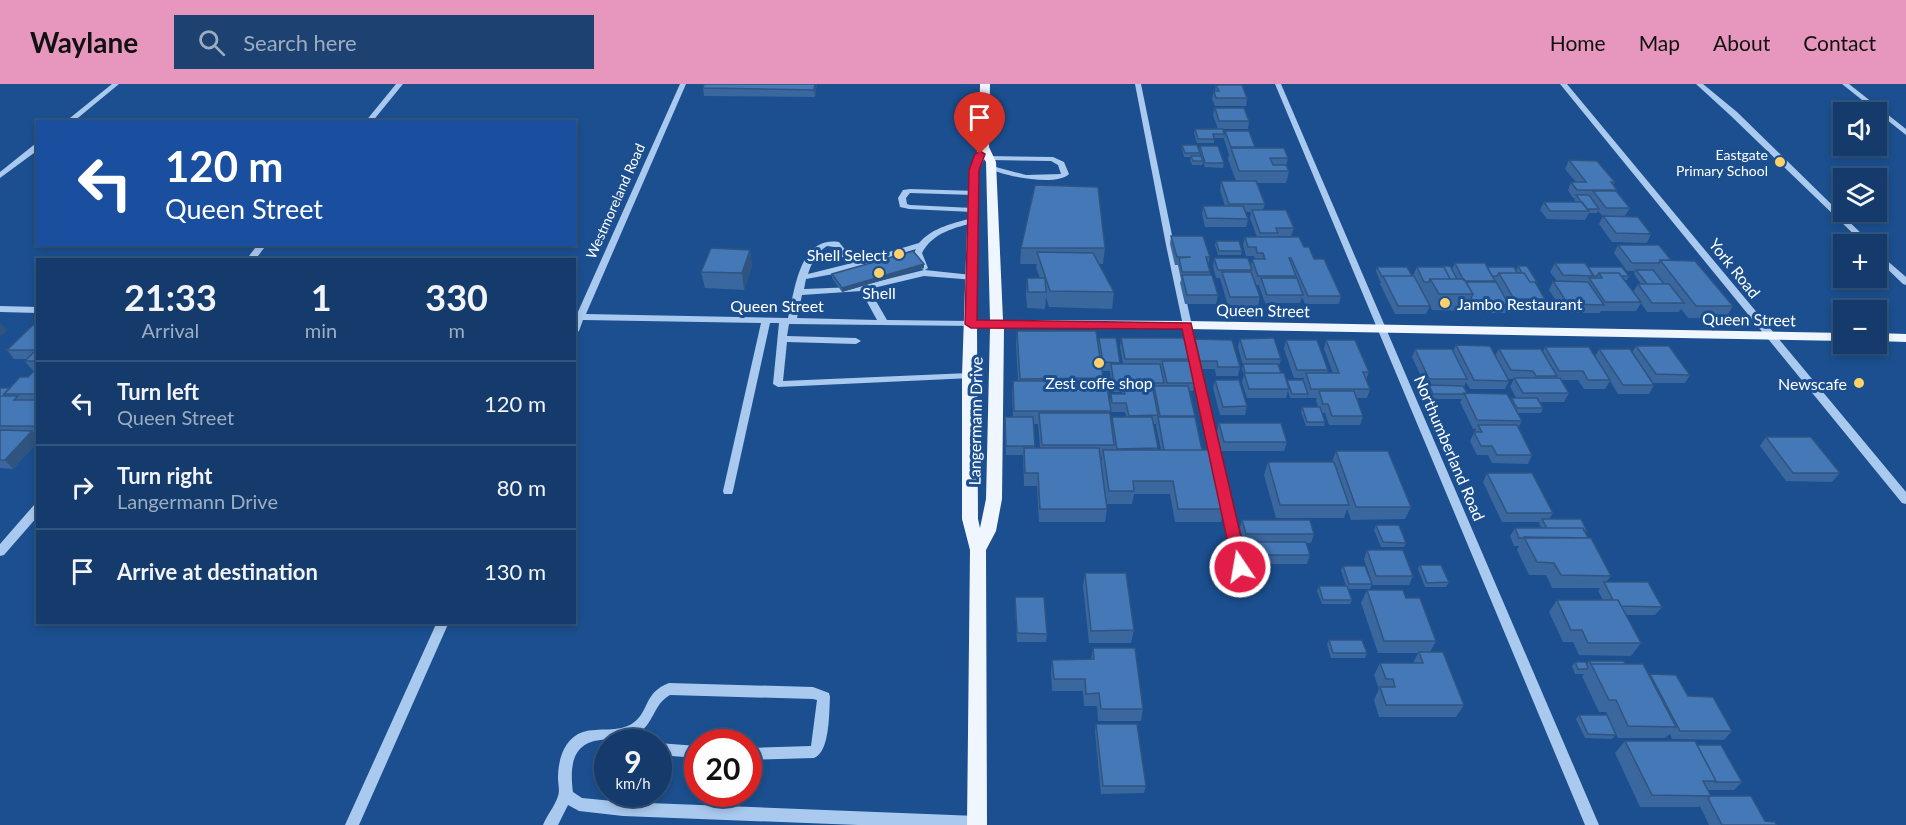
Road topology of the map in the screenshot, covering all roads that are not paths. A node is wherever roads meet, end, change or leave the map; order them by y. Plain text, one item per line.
1 (116, 84) edge
2 (400, 84) edge
3 (683, 84) edge
4 (985, 84) edge
5 (1138, 84) edge
6 (1278, 84) edge
7 (1563, 84) edge
8 (1699, 84) edge
9 (1845, 84) edge
10 (71, 120) edge
11 (370, 120) edge
12 (1906, 133) edge
13 (984, 147) junction
14 (36, 148) edge
15 (991, 163) junction
16 (0, 176) edge
17 (974, 193) junction
18 (973, 215) junction
19 (1858, 234) edge
20 (921, 245) junction
21 (261, 246) edge
22 (252, 258) edge
23 (1887, 264) edge
24 (854, 266) junction
25 (929, 272) junction
26 (803, 277) junction
27 (972, 278) junction
28 (1906, 282) edge
29 (864, 288) junction
30 (800, 292) junction
31 (0, 309) edge
32 (36, 310) edge
33 (577, 317) edge
34 (766, 322) junction
35 (788, 322) junction
36 (884, 323) junction
37 (971, 324) junction
38 (997, 324) junction
39 (1187, 325) junction
40 (1382, 329) junction
41 (1772, 336) junction
42 (1833, 337) edge
43 (1887, 338) edge
44 (1906, 338) edge
45 (782, 339) junction
46 (856, 341) dead end
47 (969, 376) junction
48 (728, 491) dead end
49 (1906, 500) edge
50 (36, 510) edge
51 (978, 550) junction
52 (0, 552) edge
53 (1240, 567) dead end
54 (442, 624) edge
55 (637, 729) edge
56 (594, 735) edge
57 (762, 754) edge
58 (566, 795) junction
59 (977, 824) edge
60 (351, 825) edge
61 (550, 825) edge
62 (1592, 825) edge

1 - 10 street
2 - 11 street
3 - 33 street, Westmoreland Road
4 - 13 main road, Langermann Drive
5 - 39 street
6 - 40 street, Northumberland Road
7 - 41 street, York Road
8 - 19 street
9 - 12 street
13 - 15 main road, Langermann Drive
13 - 17 main road, Langermann Drive
14 - 16 street
15 - 15 street
15 - 38 main road, Langermann Drive
17 - 18 main road, Langermann Drive
17 - 18 street
18 - 20 street
18 - 27 main road, Langermann Drive
20 - 24 street
20 - 25 street
21 - 22 street
23 - 28 street
24 - 26 street
24 - 26 street
25 - 27 street
25 - 29 street
26 - 30 street
27 - 37 main road, Langermann Drive
29 - 30 street
29 - 36 street
30 - 35 street
31 - 32 street
33 - 34 street, Queen Street
34 - 35 street, Queen Street
34 - 48 street
35 - 36 street, Queen Street
35 - 45 street
36 - 37 street, Queen Street
37 - 38 main road, Queen Street
37 - 47 main road, Langermann Drive
38 - 39 main road, Queen Street
38 - 51 main road, Langermann Drive
39 - 40 main road, Queen Street
39 - 53 street
40 - 41 main road, Queen Street
40 - 62 street, Northumberland Road
41 - 42 main road, Queen Street
41 - 49 street, York Road
43 - 44 main road
45 - 46 street
45 - 47 street
47 - 51 main road, Langermann Drive
50 - 52 street
51 - 59 main road, Langermann Drive
54 - 60 street
55 - 57 street
56 - 58 street
58 - 59 street
58 - 61 street

